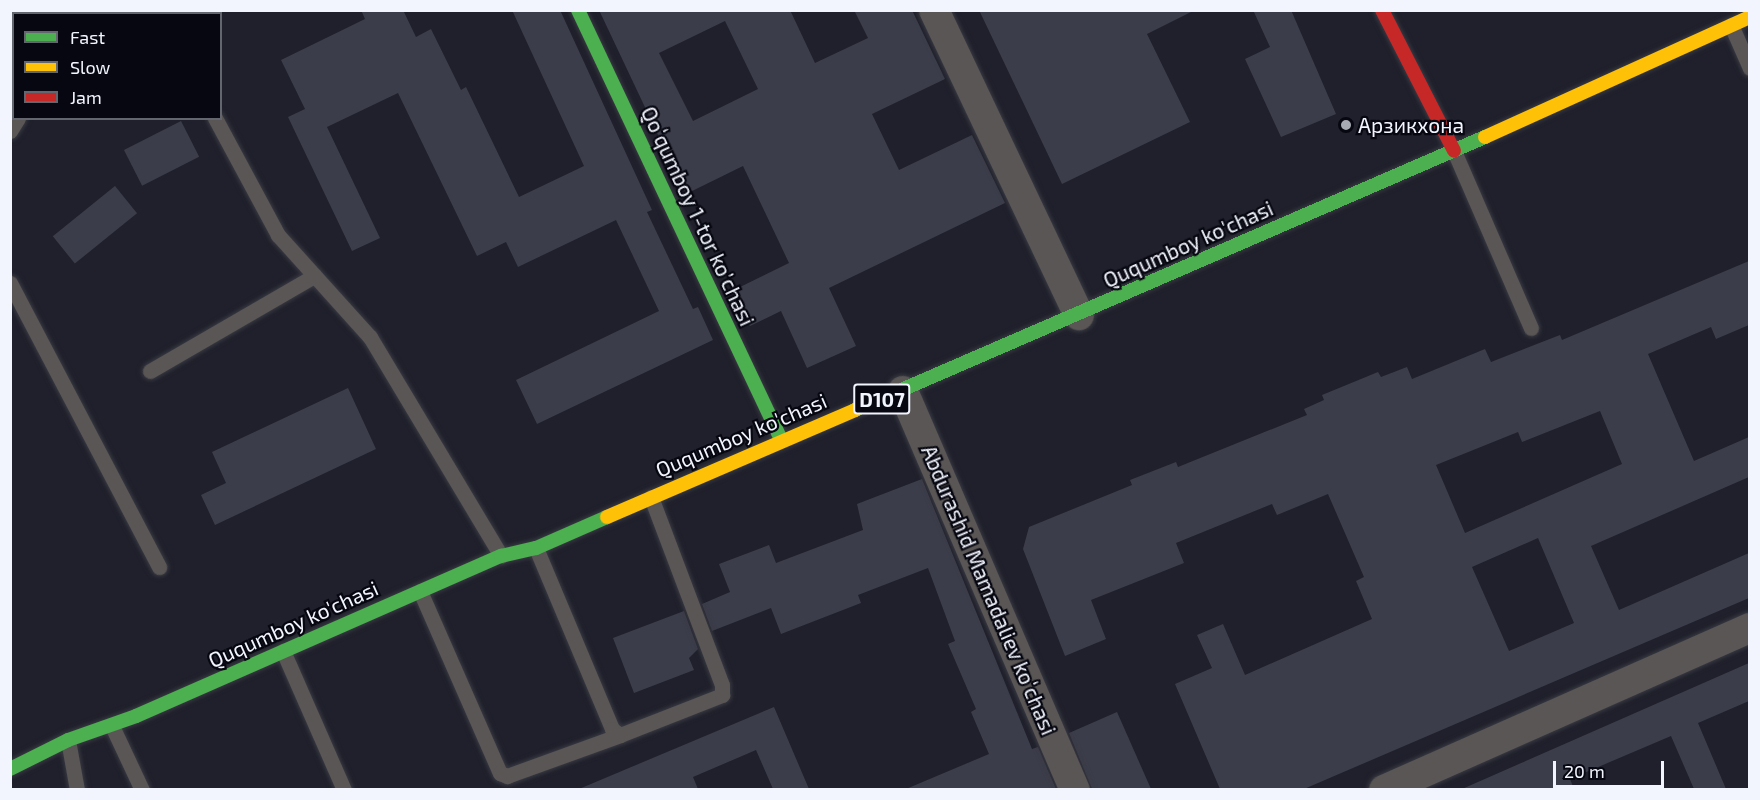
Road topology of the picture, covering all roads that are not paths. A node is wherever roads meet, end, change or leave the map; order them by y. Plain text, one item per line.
1 (578, 10) edge
2 (934, 10) edge
3 (1382, 10) edge
4 (1749, 17) edge
5 (1731, 25) junction
6 (1749, 68) edge
7 (216, 120) edge
8 (1454, 151) junction
9 (314, 276) junction
10 (10, 283) edge
11 (1079, 315) junction
12 (1531, 328) dead end
13 (150, 370) dead end
14 (903, 391) junction
15 (781, 439) junction
16 (651, 497) junction
17 (536, 548) junction
18 (501, 556) junction
19 (159, 567) dead end
20 (420, 591) junction
21 (1749, 628) edge
22 (283, 651) junction
23 (112, 726) junction
24 (620, 735) junction
25 (68, 740) junction
26 (10, 769) edge
27 (77, 789) edge
28 (142, 789) edge
29 (344, 789) edge
30 (1075, 789) edge
31 (1384, 789) edge

1 - 15 main road, Qoʻqumboy 1-tor koʼchasi
2 - 11 street
3 - 8 main road
4 - 5 main road, Ququmboy ko'chasi / D107
5 - 6 lane
5 - 8 main road, Ququmboy ko'chasi / D107
7 - 9 lane
8 - 11 main road, Ququmboy ko'chasi / D107
8 - 12 lane
9 - 13 lane
9 - 18 lane
10 - 19 lane
11 - 14 main road, Ququmboy ko'chasi / D107
14 - 15 main road, Ququmboy ko'chasi / D107
14 - 30 street, Abdurashid Mamadaliev koʻchasi
15 - 16 main road, Ququmboy ko'chasi / D107
16 - 17 main road, Ququmboy ko'chasi / D107
16 - 24 lane
17 - 18 main road, Ququmboy ko'chasi / D107
17 - 24 lane
18 - 20 main road, Ququmboy ko'chasi / D107
20 - 22 main road, Ququmboy ko'chasi / D107
20 - 24 lane
21 - 31 street
22 - 23 main road, Ququmboy ko'chasi / D107
22 - 29 lane
23 - 25 main road, Ququmboy ko'chasi / D107
23 - 28 lane
25 - 26 main road, Ququmboy ko'chasi / D107
25 - 27 lane

